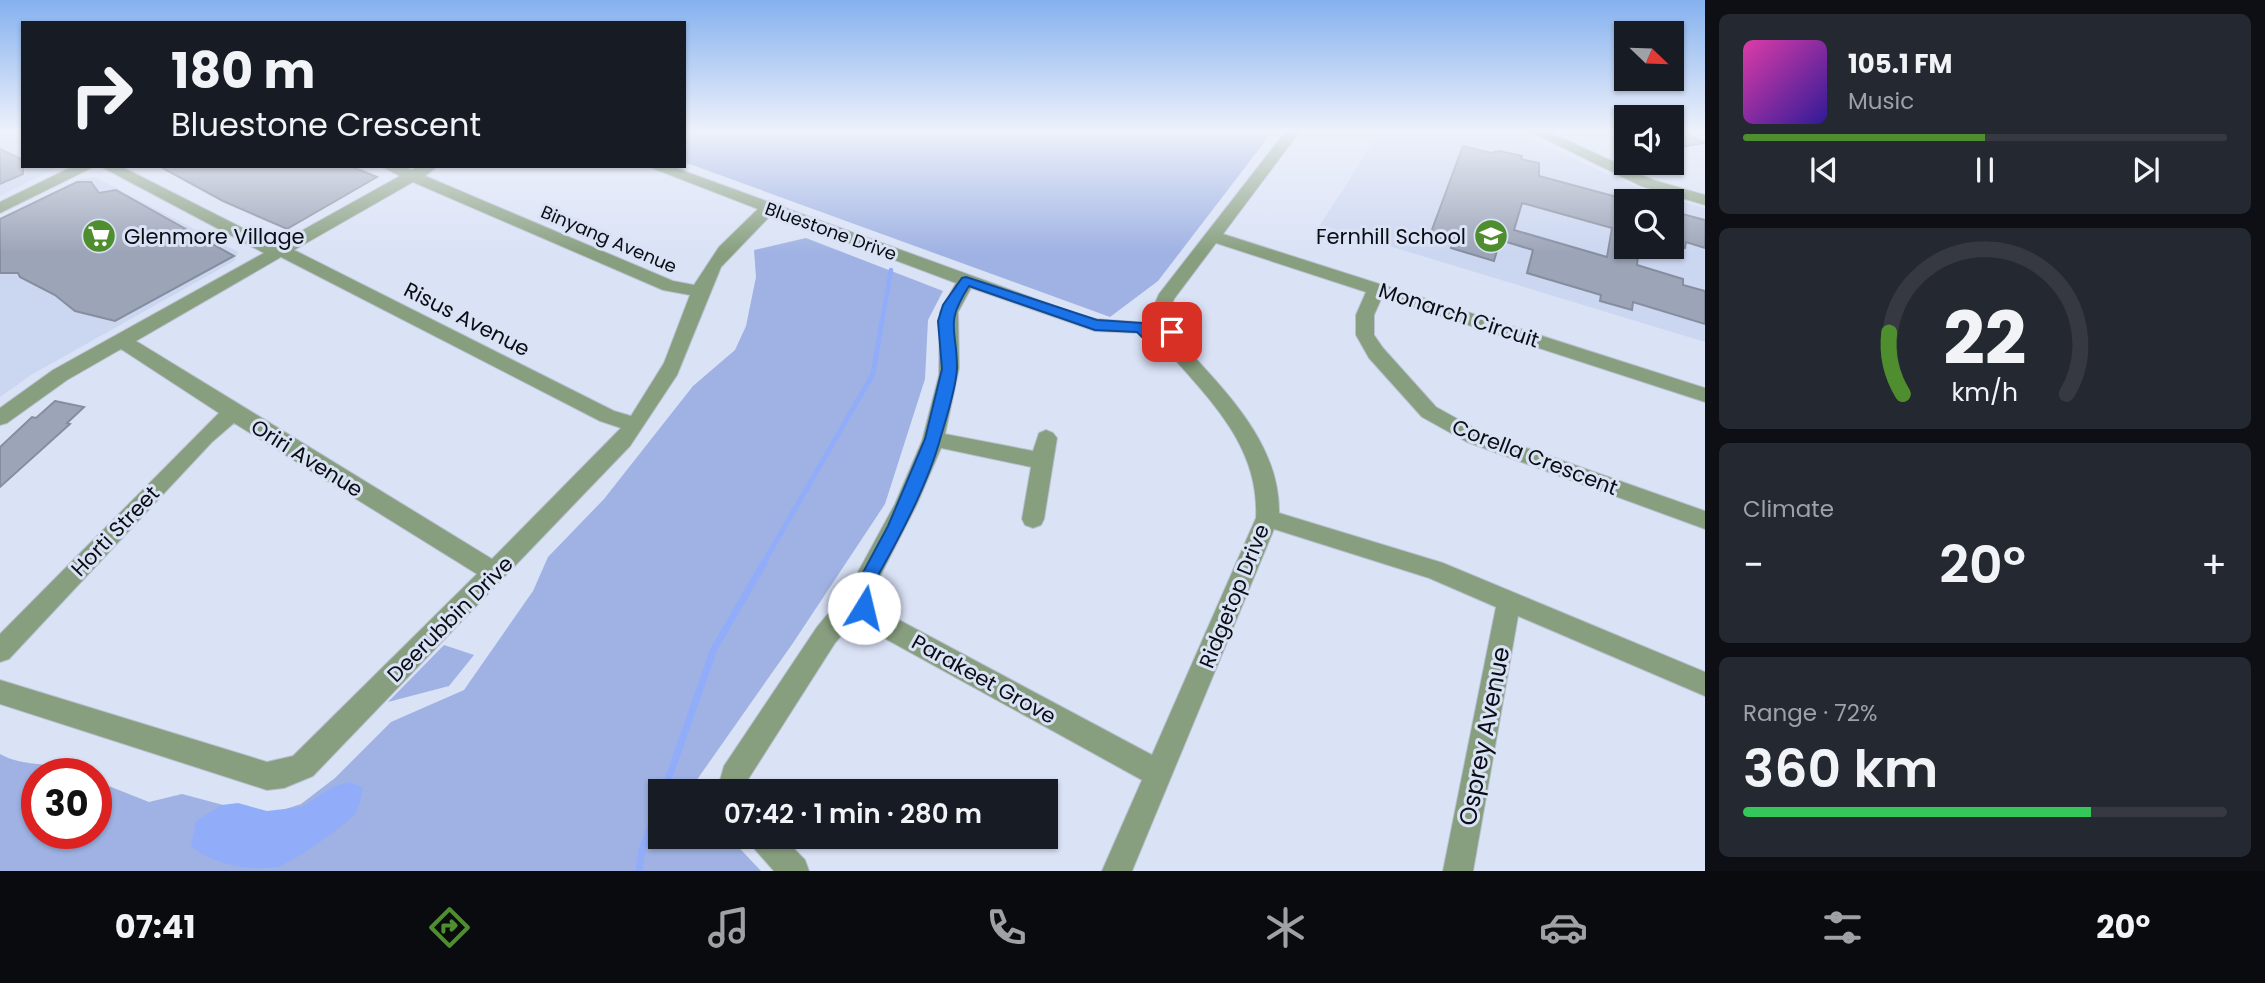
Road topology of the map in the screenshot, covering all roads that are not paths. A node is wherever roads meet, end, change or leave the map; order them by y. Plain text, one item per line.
1 (75, 172) edge
2 (119, 172) edge
3 (402, 172) edge
4 (419, 172) edge
5 (670, 172) edge
6 (1262, 172) edge
7 (1623, 172) edge
8 (412, 176) junction
9 (1705, 200) edge
10 (0, 208) edge
11 (769, 208) junction
12 (1213, 236) junction
13 (279, 251) junction
14 (966, 281) junction
15 (1376, 289) junction
16 (699, 291) junction
17 (1155, 327) junction
18 (121, 340) junction
19 (1705, 395) edge
20 (233, 412) junction
21 (0, 418) edge
22 (635, 425) junction
23 (1046, 438) dead end
24 (933, 439) junction
25 (1043, 461) junction
26 (1267, 518) junction
27 (1033, 519) dead end
28 (1705, 520) edge
29 (495, 573) junction
30 (1510, 601) junction
31 (864, 608) junction
32 (0, 651) edge
33 (1705, 684) edge
34 (0, 692) edge
35 (1159, 774) junction
36 (733, 779) edge
37 (774, 849) edge
38 (794, 871) edge
39 (1117, 871) edge
40 (1458, 871) edge

1 - 10 street
2 - 13 street, Risus Avenue
3 - 8 street, Binyang Avenue
4 - 8 street
5 - 11 street, Bluestone Drive
6 - 12 street
7 - 9 street
8 - 13 street
8 - 16 street, Binyang Avenue
11 - 14 street, Bluestone Drive
11 - 16 street, Deerubbin Drive
12 - 15 street, Monarch Circuit
12 - 17 street
13 - 18 street
13 - 22 street, Risus Avenue
14 - 17 street, Bluestone Drive
14 - 24 street
15 - 19 street, Monarch Circuit
15 - 28 street, Corella Crescent
16 - 22 street, Deerubbin Drive
17 - 26 street, Ridgetop Drive
18 - 20 street, Oriri Avenue
18 - 21 street
20 - 29 street, Oriri Avenue
20 - 32 street, Horti Street
22 - 29 street, Deerubbin Drive
23 - 25 street
24 - 25 street
24 - 31 street
25 - 27 street
26 - 30 street
26 - 35 street, Ridgetop Drive
29 - 34 street, Deerubbin Drive
30 - 33 street
30 - 40 street, Osprey Avenue
31 - 35 street, Parakeet Grove
31 - 36 street
35 - 39 street, Ridgetop Drive
37 - 38 street

